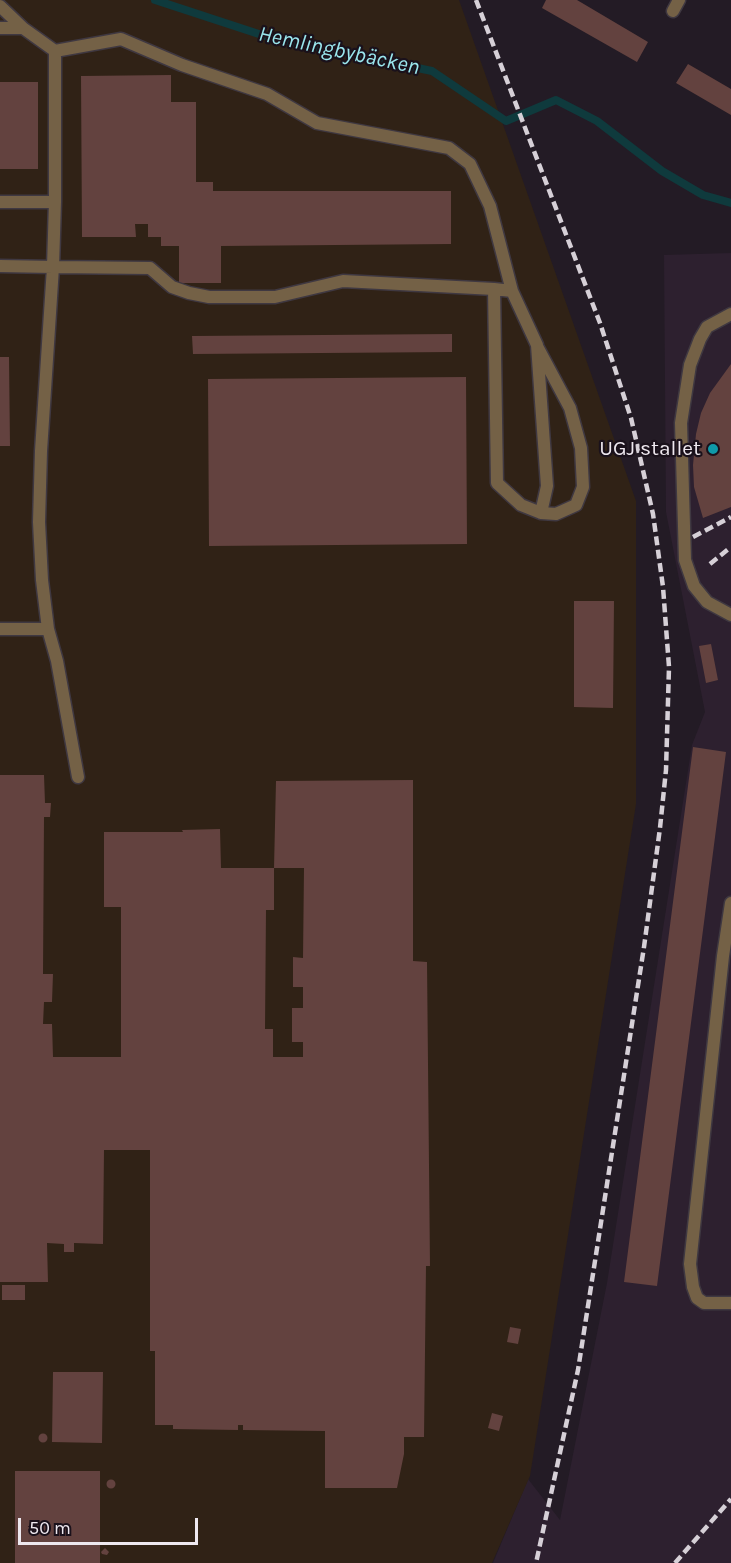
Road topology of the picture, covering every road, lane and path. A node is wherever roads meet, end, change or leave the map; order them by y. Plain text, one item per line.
1 (0, 6) edge
2 (0, 28) edge
3 (23, 28) junction
4 (55, 51) junction
5 (0, 202) edge
6 (55, 202) junction
7 (0, 266) edge
8 (53, 267) junction
9 (494, 290) junction
10 (513, 291) junction
11 (731, 314) edge
12 (537, 345) junction
13 (541, 513) junction
14 (731, 615) edge
15 (0, 629) edge
16 (48, 629) junction
17 (78, 777) dead end
18 (731, 903) edge
19 (731, 1303) edge

1 - 3 lane
2 - 3 lane
3 - 4 lane
4 - 6 lane
4 - 10 lane
5 - 6 lane
6 - 8 lane
7 - 8 lane
8 - 9 lane
8 - 16 lane
9 - 10 lane
9 - 13 lane
10 - 12 lane
11 - 14 lane
12 - 13 lane
12 - 13 lane
15 - 16 lane
16 - 17 lane
18 - 19 lane

